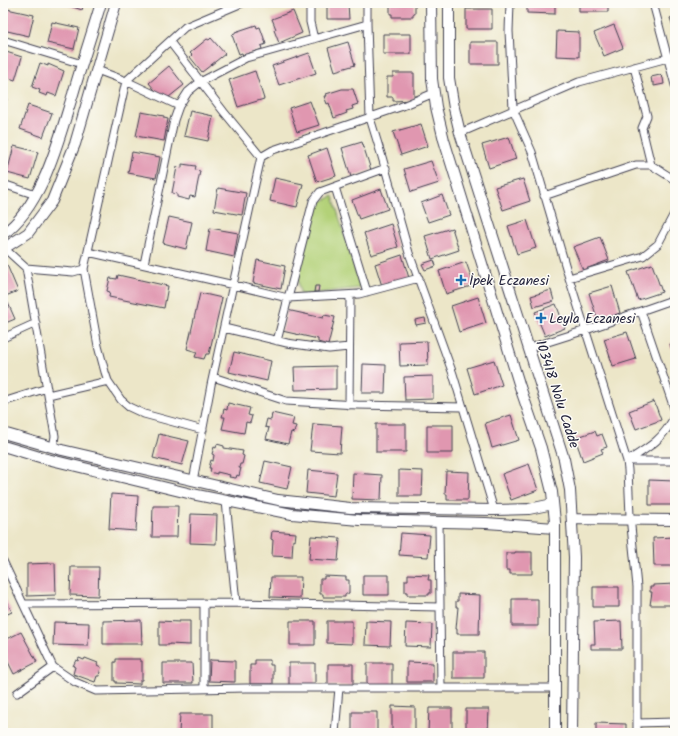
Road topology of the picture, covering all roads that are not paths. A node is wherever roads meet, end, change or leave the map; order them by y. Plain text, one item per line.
1 (101, 3) edge
2 (116, 3) edge
3 (242, 3) edge
4 (310, 3) edge
5 (367, 3) edge
6 (431, 3) edge
7 (449, 3) edge
8 (510, 3) edge
9 (653, 3) edge
10 (366, 24) junction
11 (314, 39) junction
12 (3, 40) edge
13 (170, 42) junction
14 (672, 57) edge
15 (82, 64) junction
16 (634, 67) junction
17 (97, 70) junction
18 (126, 81) junction
19 (200, 82) junction
20 (675, 85) edge
21 (434, 93) junction
22 (179, 106) junction
23 (513, 109) junction
24 (370, 118) junction
25 (460, 133) junction
26 (261, 157) junction
27 (651, 165) junction
28 (386, 168) junction
29 (675, 180) edge
30 (3, 184) edge
31 (335, 187) junction
32 (36, 194) junction
33 (544, 196) junction
34 (675, 212) edge
35 (3, 234) edge
36 (4, 249) edge
37 (88, 252) junction
38 (144, 264) junction
39 (26, 268) junction
40 (84, 269) junction
41 (418, 278) junction
42 (569, 278) junction
43 (234, 285) junction
44 (367, 292) junction
45 (350, 294) junction
46 (288, 298) junction
47 (675, 299) edge
48 (641, 311) junction
49 (36, 323) junction
50 (224, 328) junction
51 (586, 330) junction
52 (3, 338) edge
53 (276, 341) junction
54 (349, 347) junction
55 (529, 348) junction
56 (213, 376) junction
57 (108, 381) junction
58 (47, 391) junction
59 (3, 402) edge
60 (348, 405) junction
61 (463, 407) junction
62 (675, 411) edge
63 (675, 415) edge
64 (203, 430) junction
65 (3, 433) edge
66 (3, 446) edge
67 (53, 448) junction
68 (626, 461) junction
69 (675, 461) edge
70 (193, 481) junction
71 (226, 501) junction
72 (554, 504) junction
73 (494, 510) junction
74 (573, 520) junction
75 (630, 520) junction
76 (675, 520) edge
77 (439, 522) junction
78 (555, 528) junction
79 (3, 561) edge
80 (6, 575) edge
81 (204, 603) junction
82 (236, 603) junction
83 (24, 604) junction
84 (440, 607) junction
85 (53, 667) junction
86 (339, 688) junction
87 (441, 688) junction
88 (555, 688) junction
89 (204, 689) junction
90 (17, 693) dead end
91 (637, 722) junction
92 (675, 722) edge
93 (335, 733) edge
94 (555, 733) edge
95 (572, 733) edge
96 (637, 733) edge

1 - 15 main road
2 - 17 main road
3 - 13 street
4 - 11 street
5 - 10 street
6 - 21 main road
7 - 25 main road, 103418 Nolu Cadde
8 - 23 street
9 - 14 street
10 - 11 street
10 - 24 street
11 - 19 street
12 - 15 street
13 - 18 street
13 - 19 street
14 - 16 street
14 - 20 street
15 - 32 main road
16 - 23 street
16 - 27 street
17 - 18 street
17 - 36 main road
18 - 22 street
18 - 37 street
19 - 22 street
19 - 26 street
21 - 24 street
21 - 72 main road
22 - 38 street
23 - 25 street
23 - 33 street
24 - 26 street
24 - 28 street
25 - 55 main road, 103418 Nolu Cadde
26 - 43 street
27 - 29 street
27 - 33 street
28 - 31 street
28 - 41 street
30 - 32 street
31 - 44 street
31 - 46 street
32 - 35 main road
33 - 42 street
34 - 42 street
36 - 39 street
37 - 38 street
37 - 40 street
38 - 43 street
39 - 40 street
39 - 49 street
40 - 57 street
41 - 44 street
41 - 61 street
42 - 51 street
43 - 46 street
43 - 50 street
44 - 45 street
45 - 46 street
45 - 54 street
46 - 53 street
47 - 48 street
48 - 51 street
48 - 62 street
49 - 52 street
49 - 58 street
50 - 53 street
50 - 56 street
51 - 55 street
51 - 68 street
53 - 54 street
54 - 60 street
55 - 74 main road, 103418 Nolu Cadde
56 - 60 street
56 - 64 street
57 - 58 street
57 - 64 street
58 - 59 street
58 - 67 street
60 - 61 street
61 - 73 street
63 - 68 street
64 - 70 street
65 - 67 main road
66 - 71 main road
67 - 70 main road
68 - 69 street
68 - 75 street
70 - 73 main road
71 - 77 main road
71 - 82 street
72 - 73 main road
72 - 78 main road
74 - 75 main road
74 - 95 main road, 103418 Nolu Cadde
75 - 76 main road
75 - 91 street
77 - 78 main road
77 - 84 street
78 - 88 main road
79 - 80 street
80 - 83 street
81 - 82 street
81 - 83 street
81 - 89 street
82 - 84 street
83 - 85 street
84 - 87 street
85 - 89 street
85 - 90 street
86 - 87 street
86 - 89 street
86 - 93 street
87 - 88 street
88 - 94 main road
91 - 92 street
91 - 96 street

